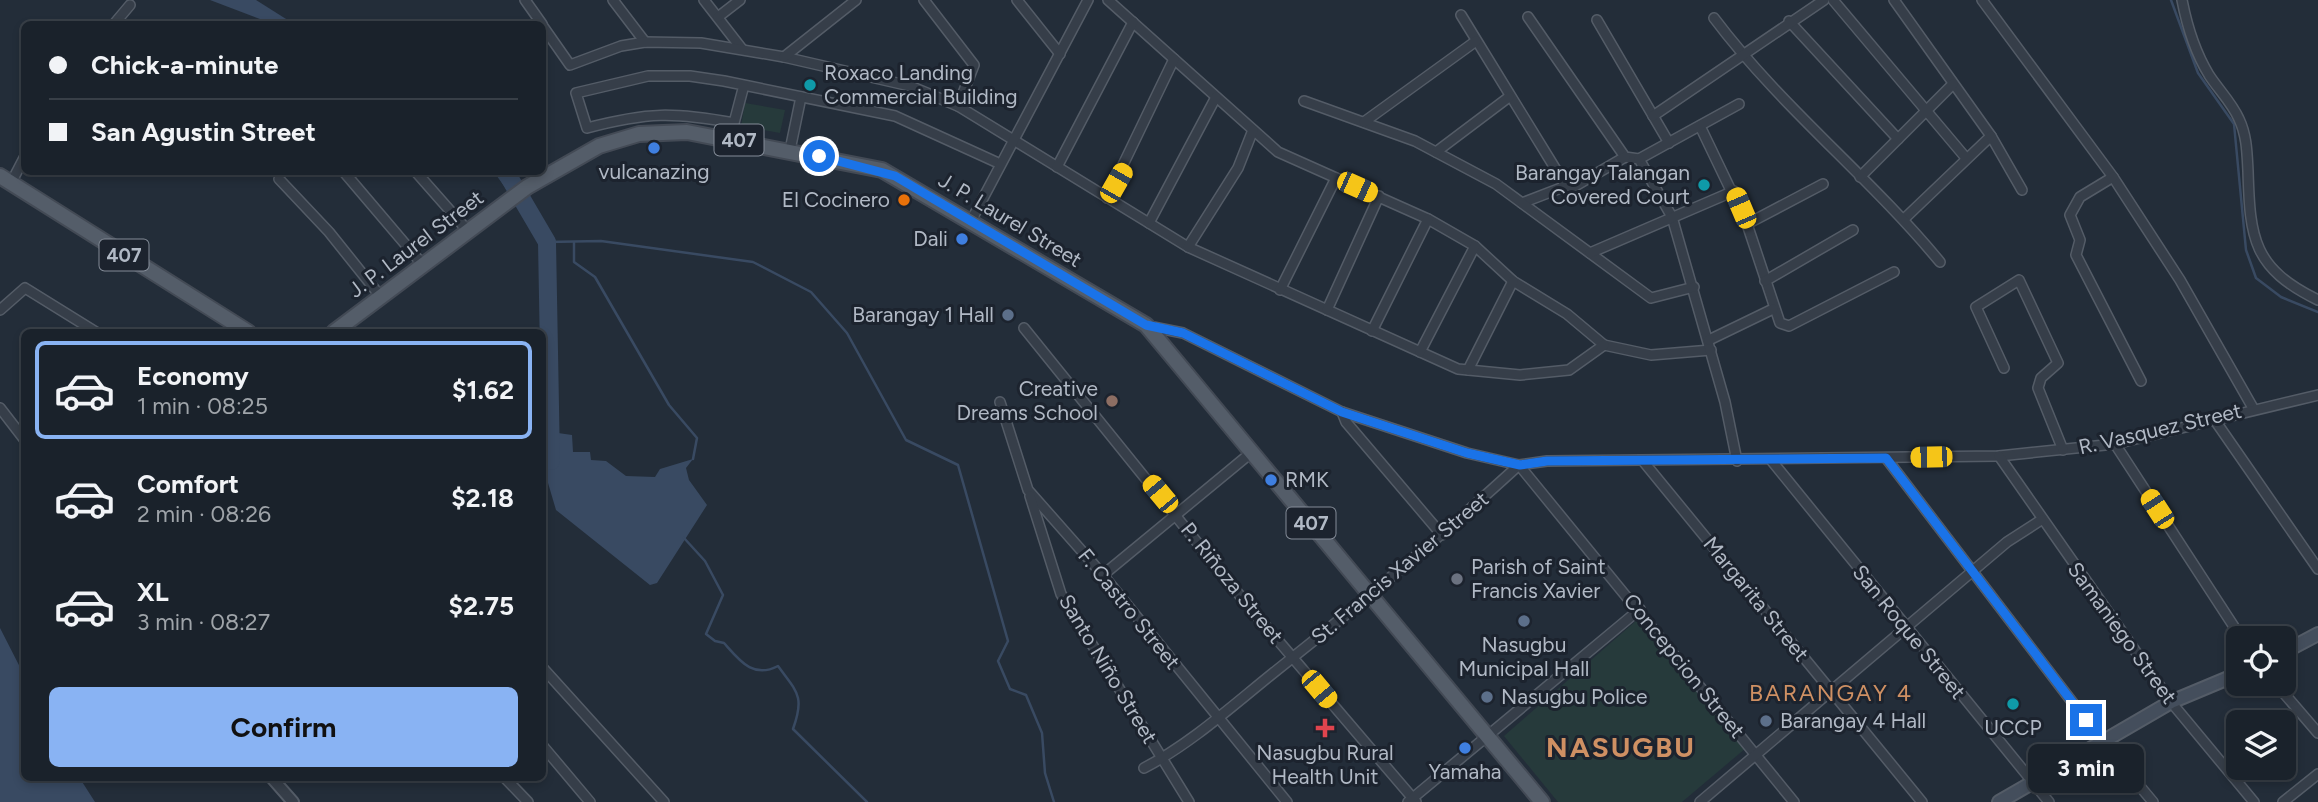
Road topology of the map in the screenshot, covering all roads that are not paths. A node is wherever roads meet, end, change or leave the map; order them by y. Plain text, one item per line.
1 (525, 0) edge
2 (613, 0) edge
3 (704, 0) edge
4 (740, 0) edge
5 (856, 0) edge
6 (924, 0) edge
7 (1017, 0) edge
8 (1087, 0) edge
9 (1108, 0) edge
10 (1824, 0) edge
11 (1833, 0) edge
12 (1894, 0) edge
13 (1982, 0) edge
14 (2182, 0) edge
15 (130, 5) dead end
16 (1461, 15) dead end
17 (1528, 17) dead end
18 (718, 18) junction
19 (1714, 18) dead end
20 (1597, 20) dead end
21 (117, 21) edge
22 (539, 21) edge
23 (1133, 22) junction
24 (1789, 22) junction
25 (546, 31) edge
26 (1476, 41) junction
27 (645, 42) junction
28 (742, 49) junction
29 (1060, 54) junction
30 (783, 57) junction
31 (1744, 57) junction
32 (1174, 59) junction
33 (1953, 84) junction
34 (744, 85) junction
35 (802, 97) junction
36 (1216, 97) junction
37 (1509, 97) junction
38 (1304, 101) dead end
39 (1740, 104) dead end
40 (958, 106) junction
41 (1927, 111) junction
42 (1653, 116) junction
43 (1364, 122) junction
44 (1700, 126) junction
45 (1253, 130) junction
46 (1991, 136) junction
47 (1898, 139) junction
48 (1013, 141) junction
49 (1669, 143) junction
50 (790, 150) junction
51 (1436, 152) junction
52 (1625, 157) junction
53 (1966, 158) junction
54 (1639, 159) junction
55 (21, 162) edge
56 (996, 162) dead end
57 (1057, 167) junction
58 (347, 175) edge
59 (419, 175) edge
60 (1336, 177) junction
61 (1860, 177) junction
62 (2113, 177) junction
63 (279, 179) dead end
64 (6, 180) edge
65 (1823, 184) dead end
66 (1566, 186) junction
67 (2022, 190) dead end
68 (1734, 191) junction
69 (1379, 196) junction
70 (1107, 198) junction
71 (1522, 203) junction
72 (1672, 217) junction
73 (1428, 219) junction
74 (1904, 219) junction
75 (971, 221) junction
76 (1149, 223) junction
77 (1747, 224) junction
78 (1853, 230) dead end
79 (468, 231) junction
80 (1475, 246) junction
81 (1188, 247) junction
82 (1590, 253) junction
83 (1940, 262) dead end
84 (423, 265) junction
85 (1894, 272) dead end
86 (1513, 281) junction
87 (1765, 281) junction
88 (1695, 287) junction
89 (1280, 290) junction
90 (381, 296) junction
91 (2318, 300) edge
92 (1773, 309) junction
93 (0, 310) edge
94 (1327, 310) junction
95 (1146, 325) junction
96 (1024, 328) dead end
97 (91, 329) edge
98 (243, 329) edge
99 (338, 329) edge
100 (1372, 331) junction
101 (1604, 345) junction
102 (1710, 345) junction
103 (1419, 352) junction
104 (2004, 368) dead end
105 (1468, 370) junction
106 (2141, 381) dead end
107 (2318, 394) edge
108 (1000, 402) dead end
109 (0, 408) edge
110 (2253, 408) junction
111 (1342, 412) junction
112 (2214, 419) junction
113 (21, 435) edge
114 (2115, 444) junction
115 (2063, 450) junction
116 (1252, 452) junction
117 (1999, 456) junction
118 (1886, 458) junction
119 (1771, 460) junction
120 (1643, 461) junction
121 (1737, 461) junction
122 (1520, 465) junction
123 (1028, 491) junction
124 (1176, 513) junction
125 (2041, 520) junction
126 (1442, 536) junction
127 (2318, 569) edge
128 (1975, 572) junction
129 (1103, 575) junction
130 (1370, 594) junction
131 (1640, 609) junction
132 (2234, 626) edge
133 (1906, 629) junction
134 (2318, 634) edge
135 (2296, 646) edge
136 (1293, 657) junction
137 (546, 671) edge
138 (2226, 679) edge
139 (1832, 693) junction
140 (2286, 696) edge
141 (2171, 702) junction
142 (1217, 718) junction
143 (2318, 733) edge
144 (1487, 735) junction
145 (2102, 741) junction
146 (546, 750) edge
147 (1755, 755) junction
148 (1162, 759) junction
149 (1144, 768) dead end
150 (2318, 774) edge
151 (2031, 780) junction
152 (275, 781) edge
153 (508, 781) edge
154 (1412, 801) edge
155 (293, 802) edge
156 (528, 802) edge
157 (590, 802) edge
158 (664, 802) edge
159 (1189, 802) edge
160 (1287, 802) edge
161 (1542, 802) edge
162 (1700, 802) edge
163 (1794, 802) edge
164 (1922, 802) edge
165 (1999, 802) edge
166 (2049, 802) edge
167 (2153, 802) edge
168 (2254, 802) edge
169 (2283, 802) edge

1 - 22 street
2 - 27 street
3 - 18 street
4 - 18 street
5 - 30 street
6 - 40 street
7 - 29 street
8 - 29 street
9 - 23 street
10 - 24 street
11 - 41 street
12 - 33 street
13 - 62 street
14 - 91 street
15 - 21 street
16 - 26 street
17 - 52 street
18 - 28 street
19 - 31 street
20 - 42 street
23 - 32 street
23 - 57 street
24 - 31 street
24 - 47 street
25 - 27 street
26 - 37 street
26 - 43 street
27 - 28 street
28 - 30 street
29 - 48 street
30 - 40 street
31 - 42 street
31 - 61 street
32 - 36 street
32 - 70 street
33 - 41 street
33 - 46 street
34 - 34 street
34 - 35 street
35 - 50 street
35 - 56 street
36 - 45 street
36 - 76 street
37 - 51 street
37 - 66 street
38 - 43 street
39 - 44 street
40 - 48 street
41 - 47 street
41 - 53 street
42 - 49 street
43 - 51 street
44 - 49 street
44 - 68 street
45 - 60 street
45 - 81 street
46 - 53 street
46 - 67 street
47 - 61 street
48 - 57 street
48 - 75 street
49 - 54 street
50 - 75 main road, J. P. Laurel Street / 407
50 - 79 main road, J. P. Laurel Street / 407
51 - 71 street
52 - 54 street
52 - 66 street
53 - 74 street
54 - 72 street
55 - 64 street
57 - 70 street
58 - 84 street
59 - 79 street
60 - 69 street
60 - 89 street
61 - 74 street
62 - 106 street
62 - 110 street
63 - 90 street
64 - 98 main road, 407
65 - 77 street
66 - 71 street
68 - 72 street
68 - 77 street
69 - 73 street
69 - 94 street
70 - 76 street
71 - 82 street
72 - 82 street
72 - 88 street
73 - 80 street
73 - 100 street
74 - 83 street
75 - 95 main road, J. P. Laurel Street / 407
76 - 81 street
77 - 87 street
78 - 87 street
79 - 84 main road, J. P. Laurel Street / 407
80 - 86 street
80 - 103 street
81 - 89 street
82 - 88 street
84 - 90 main road, J. P. Laurel Street / 407
85 - 92 street
86 - 101 street
86 - 105 street
87 - 92 street
88 - 102 street
89 - 94 street
90 - 99 main road, J. P. Laurel Street / 407
92 - 102 street
93 - 97 street
94 - 100 street
95 - 111 street, R. Vasquez Street
95 - 116 main road, J. P. Laurel Street / 407
96 - 124 street, P. Riñoza Street
100 - 103 street
101 - 102 street
101 - 105 street
102 - 121 street
103 - 105 street
104 - 115 street
107 - 110 street, R. Vasquez Street
108 - 123 street, F. Castro Street
109 - 113 street
110 - 112 street, R. Vasquez Street
111 - 122 street, R. Vasquez Street
111 - 126 street
112 - 114 street, R. Vasquez Street
112 - 127 street
114 - 115 street, R. Vasquez Street
114 - 132 street
115 - 117 street, R. Vasquez Street
116 - 124 street
116 - 130 main road, J. P. Laurel Street / 407
117 - 118 street, R. Vasquez Street
117 - 125 street, Samaniego Street
118 - 119 street, R. Vasquez Street
118 - 128 street
119 - 121 street, R. Vasquez Street
119 - 133 street, San Roque Street
120 - 121 street, R. Vasquez Street
120 - 122 street, R. Vasquez Street
120 - 139 street, Margarita Street
122 - 126 street, St. Francis Xavier Street
122 - 131 street, Concepcion Street
123 - 129 street, F. Castro Street
123 - 148 street, Santo Niño Street
124 - 129 street
124 - 136 street, P. Riñoza Street
125 - 128 street
125 - 141 street, Samaniego Street
126 - 130 street, St. Francis Xavier Street
128 - 133 street
128 - 145 street
129 - 142 street, F. Castro Street
130 - 136 street, St. Francis Xavier Street
130 - 144 main road, J. P. Laurel Street / 407
131 - 144 street
131 - 147 street, Concepcion Street
133 - 139 street
133 - 151 street, San Roque Street
134 - 135 main road
136 - 142 street, St. Francis Xavier Street
136 - 154 street, P. Riñoza Street
137 - 158 street
138 - 141 main road
139 - 147 street
139 - 164 street, Margarita Street
140 - 143 street
141 - 145 main road
141 - 168 street, Samaniego Street
142 - 148 street, St. Francis Xavier Street
142 - 160 street, F. Castro Street
144 - 154 street
144 - 161 main road, J. P. Laurel Street / 407
145 - 151 main road
145 - 167 street
146 - 157 street
147 - 162 street
147 - 163 street, Concepcion Street
148 - 149 street, St. Francis Xavier Street
148 - 159 street, Santo Niño Street
150 - 169 street
151 - 165 main road
151 - 166 street, San Roque Street
152 - 155 street
153 - 156 street

